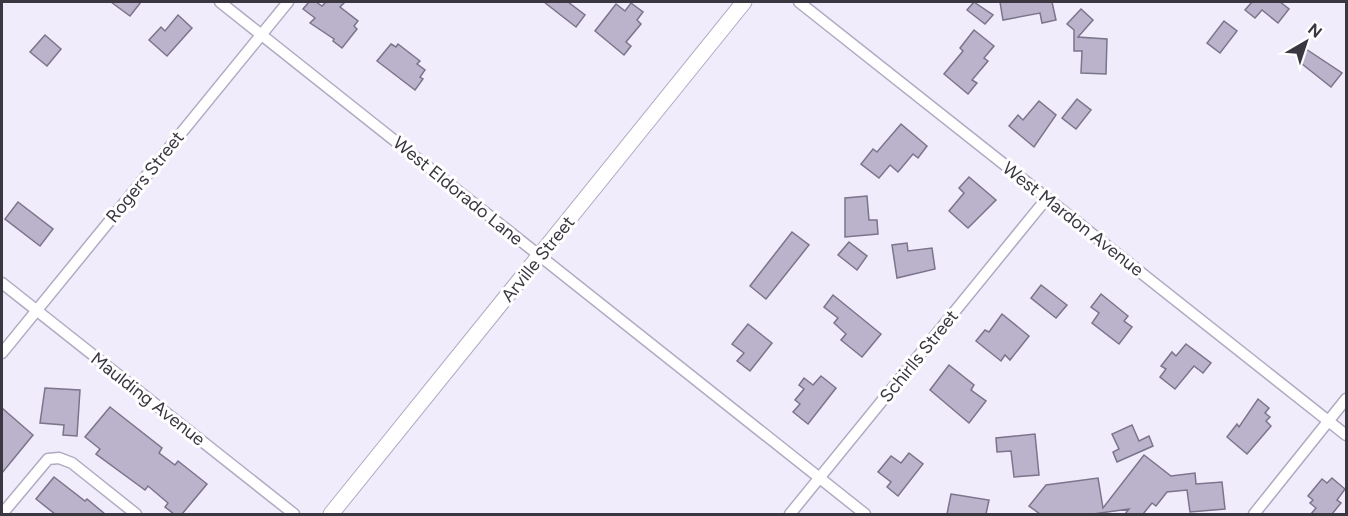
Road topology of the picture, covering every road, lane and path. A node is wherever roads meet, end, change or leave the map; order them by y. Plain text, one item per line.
1 (220, 2) edge
2 (288, 2) edge
3 (744, 2) edge
4 (799, 2) edge
5 (261, 35) junction
6 (1047, 198) junction
7 (540, 257) junction
8 (2, 283) edge
9 (36, 311) junction
10 (2, 353) edge
11 (1347, 399) edge
12 (1329, 421) junction
13 (1347, 435) edge
14 (819, 479) junction
15 (2, 514) edge
16 (136, 514) edge
17 (294, 514) edge
18 (331, 514) edge
19 (790, 514) edge
20 (865, 514) edge
21 (1254, 514) edge

1 - 5 street, West Eldorado Lane
2 - 5 street, Rogers Street
3 - 7 street, Arville Street
4 - 6 street, West Mardon Avenue
5 - 7 street, West Eldorado Lane
5 - 9 street, Rogers Street
6 - 12 street, West Mardon Avenue
6 - 14 street, Schirlls Street
7 - 14 street, West Eldorado Lane
7 - 18 street, Arville Street
8 - 9 street, Maulding Avenue
9 - 10 street, Rogers Street
9 - 17 street, Maulding Avenue
11 - 12 street
12 - 13 street, West Mardon Avenue
12 - 21 street
14 - 19 street, Schirlls Street
14 - 20 street, West Eldorado Lane
15 - 16 street

